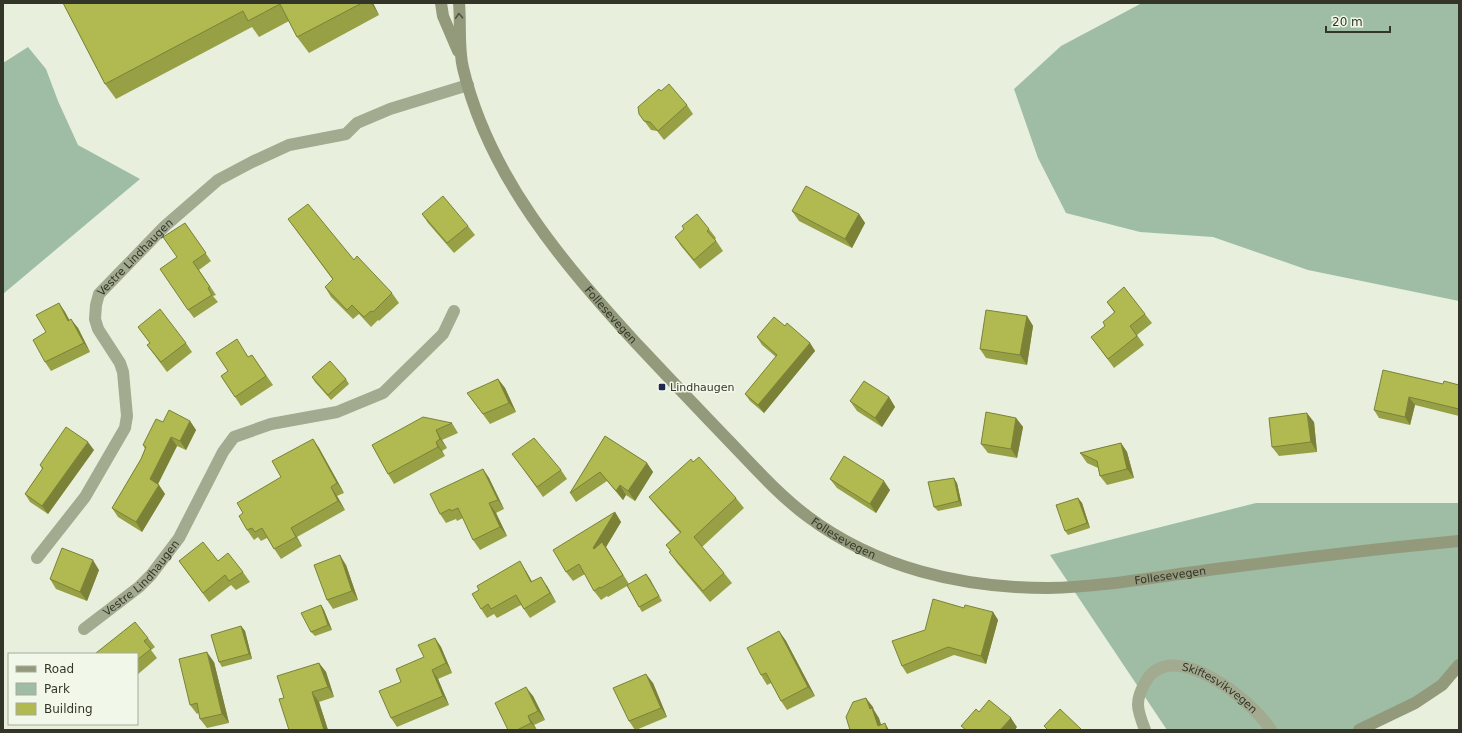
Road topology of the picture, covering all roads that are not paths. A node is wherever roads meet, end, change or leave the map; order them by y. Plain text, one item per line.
1 (441, 3) edge
2 (458, 3) edge
3 (460, 56) junction
4 (468, 85) junction
5 (454, 310) dead end
6 (1459, 541) edge
7 (37, 558) dead end
8 (84, 629) dead end
9 (1459, 665) edge
10 (1145, 730) edge
11 (1270, 730) edge
12 (1359, 730) edge

1 - 3 main road, Follesevegen
3 -> 2 main road, Follesevegen
3 - 4 main road, Follesevegen
4 - 6 main road, Follesevegen
4 - 7 street, Vestre Lindhaugen
5 - 8 street, Vestre Lindhaugen
9 - 12 main road
10 - 11 street, Skiftesvikvegen

